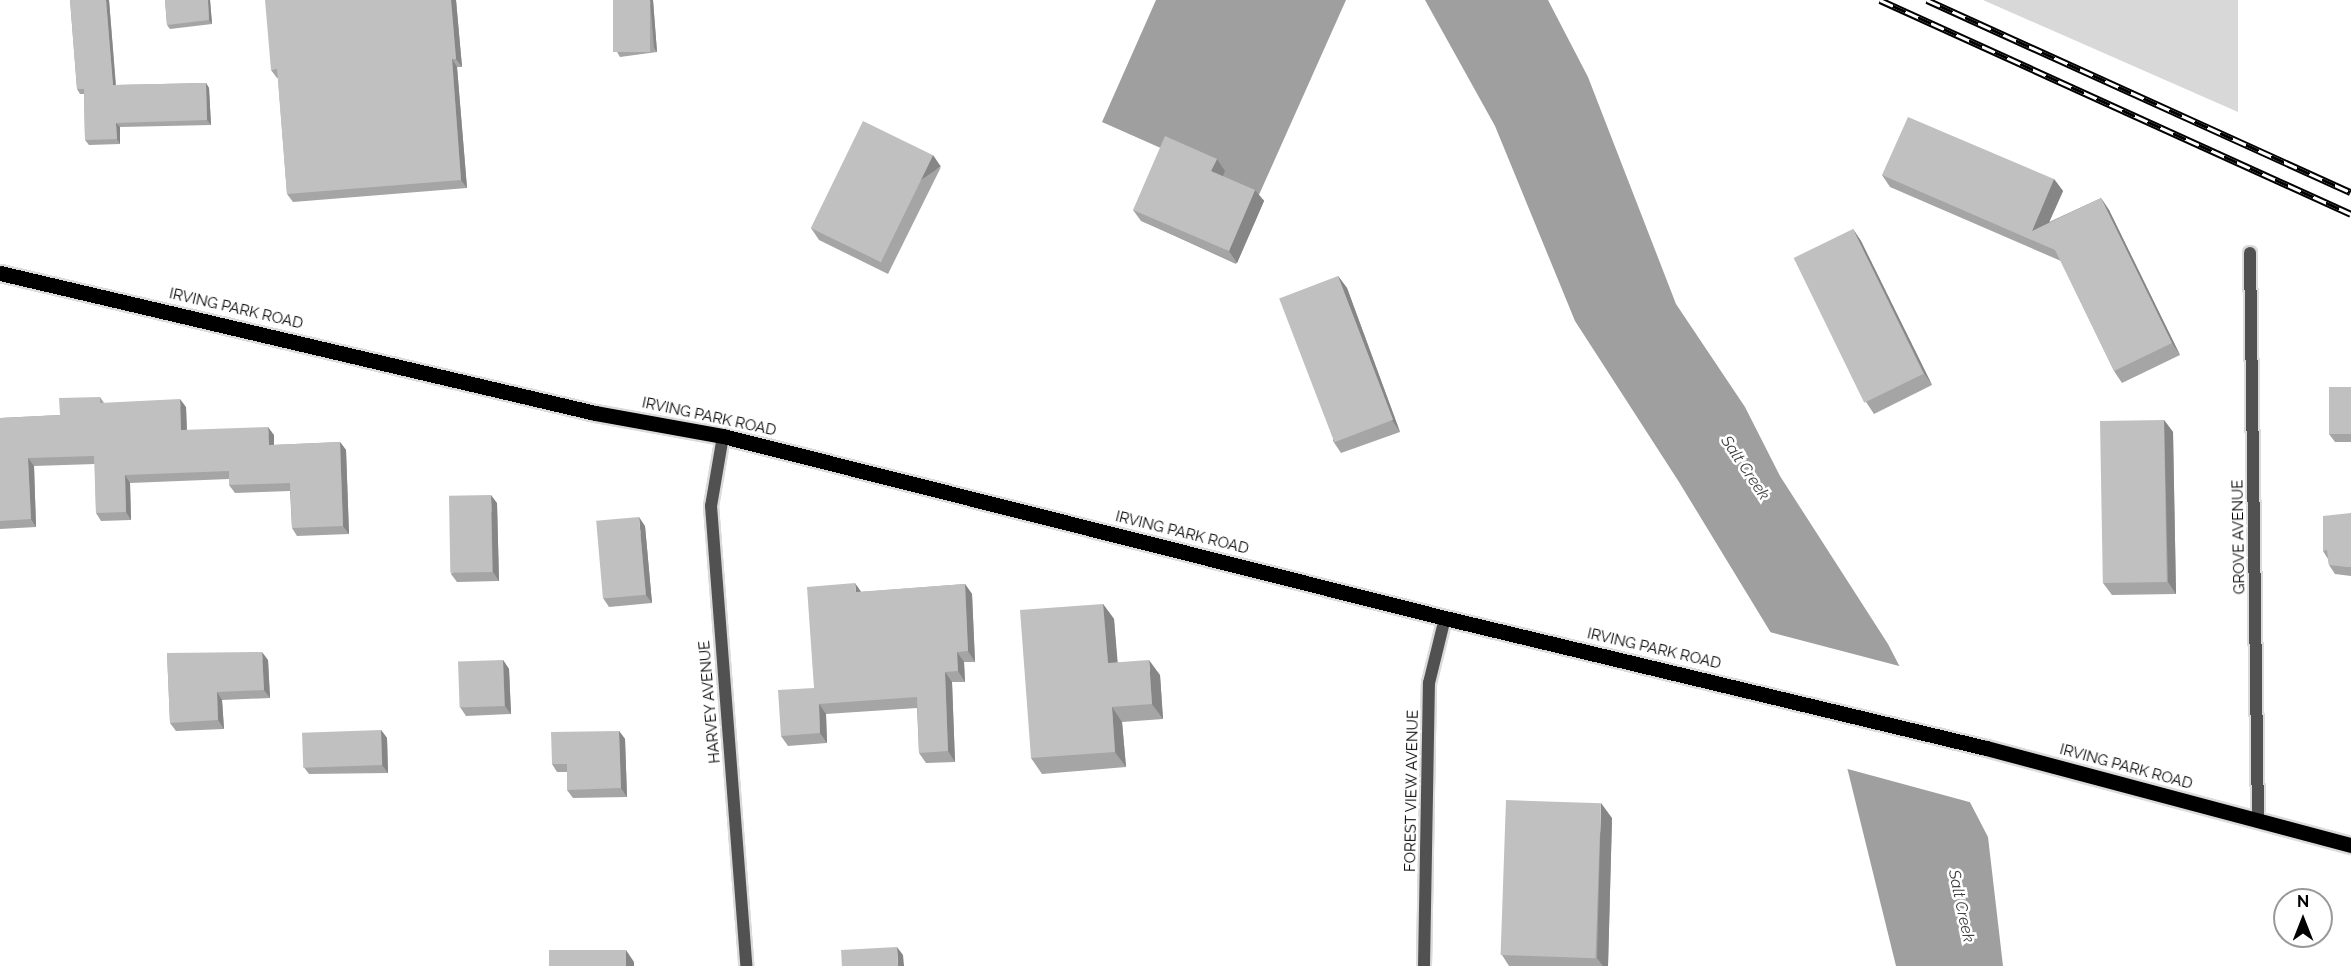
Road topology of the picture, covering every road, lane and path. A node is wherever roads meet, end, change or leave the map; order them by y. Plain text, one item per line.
1 (2250, 253) dead end
2 (0, 273) edge
3 (723, 436) junction
4 (1445, 618) junction
5 (2258, 822) junction
6 (2351, 845) edge
7 (746, 966) edge
8 (1424, 966) edge

1 - 5 street, GROVE AVENUE
2 - 3 main road, IRVING PARK ROAD
3 - 4 main road, IRVING PARK ROAD
3 - 7 street, HARVEY AVENUE
4 - 5 main road, IRVING PARK ROAD
4 - 8 street, FOREST VIEW AVENUE
5 - 6 main road, IRVING PARK ROAD

